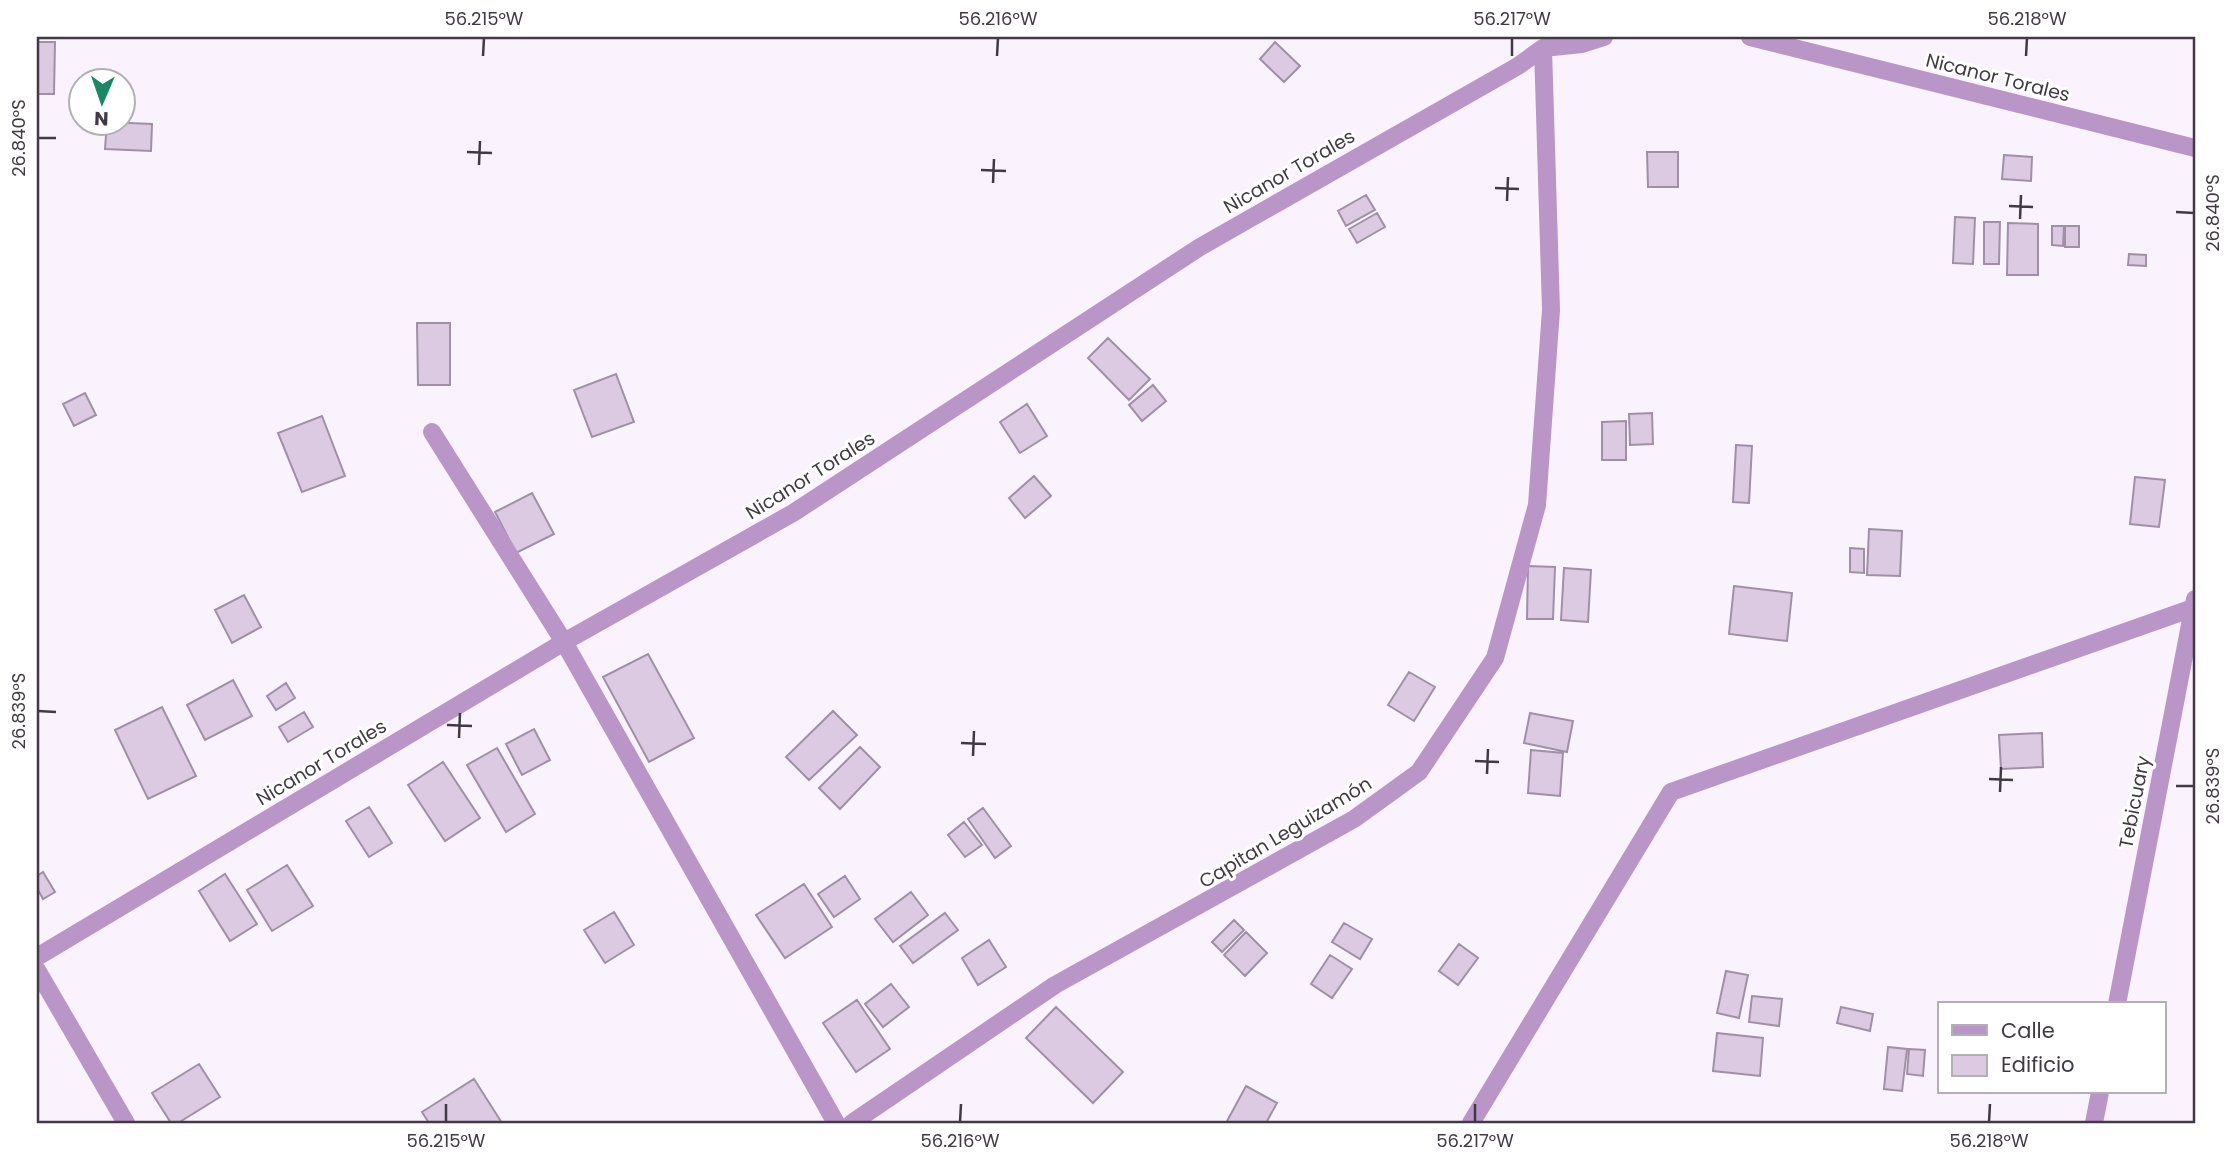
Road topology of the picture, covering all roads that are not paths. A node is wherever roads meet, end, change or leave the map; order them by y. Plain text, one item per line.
1 (1604, 37) edge
2 (1750, 37) edge
3 (1543, 48) junction
4 (2195, 148) edge
5 (432, 432) dead end
6 (2194, 603) edge
7 (564, 642) junction
8 (37, 957) edge
9 (37, 970) edge
10 (2117, 1002) edge
11 (2100, 1094) edge
12 (126, 1123) edge
13 (836, 1123) edge
14 (852, 1123) edge
15 (1471, 1123) edge
16 (2094, 1123) edge

1 - 3 street, Nicanor Torales
2 - 4 street, Nicanor Torales
3 - 7 street, Nicanor Torales
3 - 14 street, Capitan Leguizamón
5 - 7 street
6 - 10 street, Tebicuary
6 - 15 street
7 - 8 street, Nicanor Torales
7 - 13 street
9 - 12 street
11 - 16 street

